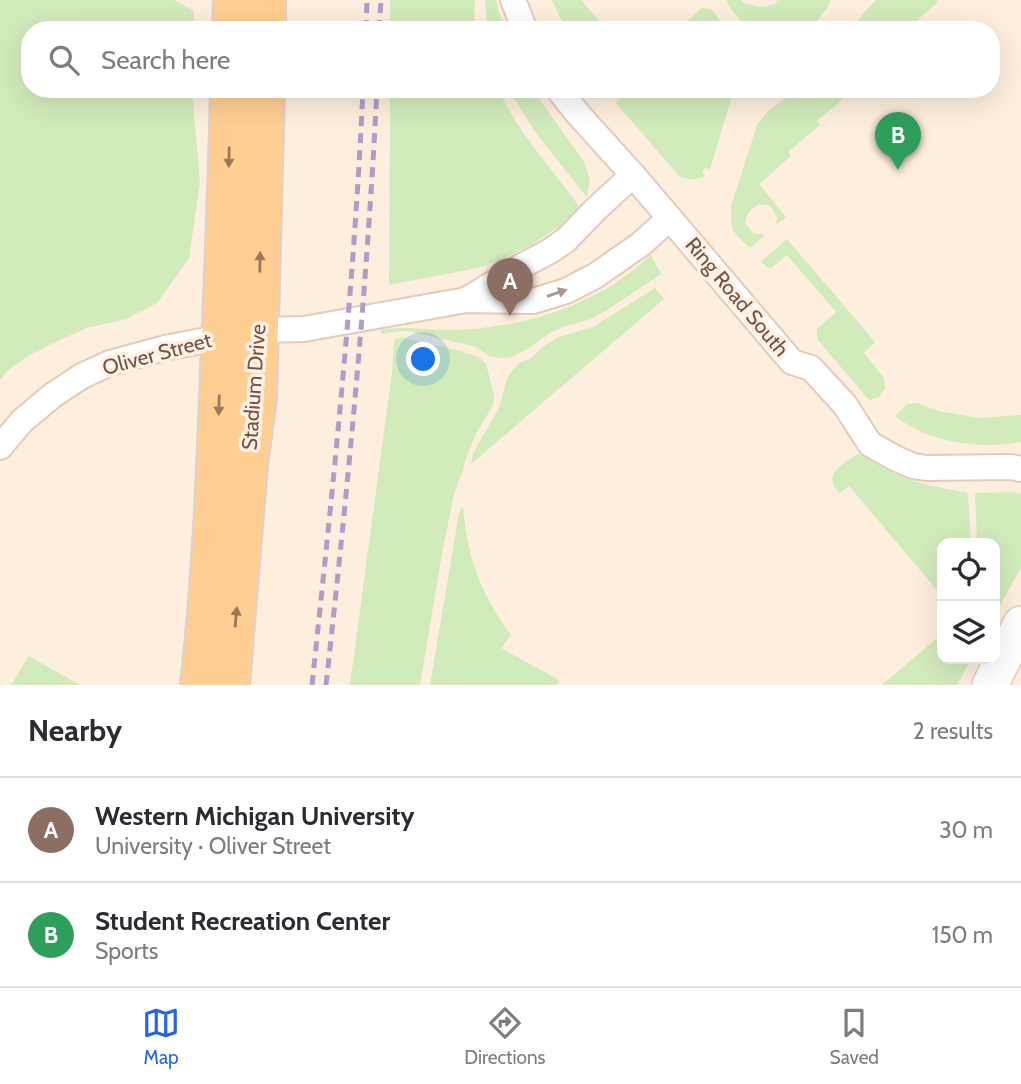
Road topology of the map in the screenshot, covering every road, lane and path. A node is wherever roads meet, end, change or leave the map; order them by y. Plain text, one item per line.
1 (233, 0) edge
2 (266, 0) edge
3 (513, 0) edge
4 (232, 21) edge
5 (266, 21) edge
6 (521, 21) edge
7 (230, 98) edge
8 (264, 98) edge
9 (565, 98) edge
10 (633, 175) junction
11 (670, 218) junction
12 (466, 300) junction
13 (241, 333) junction
14 (0, 447) edge
15 (1021, 469) edge
16 (1021, 624) edge
17 (200, 685) edge
18 (230, 685) edge
19 (990, 685) edge

1 - 4 main road
2 - 5 main road
3 - 6 street
7 -> 13 main road, Stadium Drive
13 -> 8 main road, Stadium Drive
9 - 10 street, Ring Road South
10 - 11 street, Ring Road South
10 - 12 street, Oliver Street
12 -> 11 street, Oliver Street
11 - 15 street, Ring Road South
12 - 13 street, Oliver Street
13 - 14 street, Oliver Street
13 -> 17 main road, Stadium Drive
18 -> 13 main road, Stadium Drive
16 - 19 street

